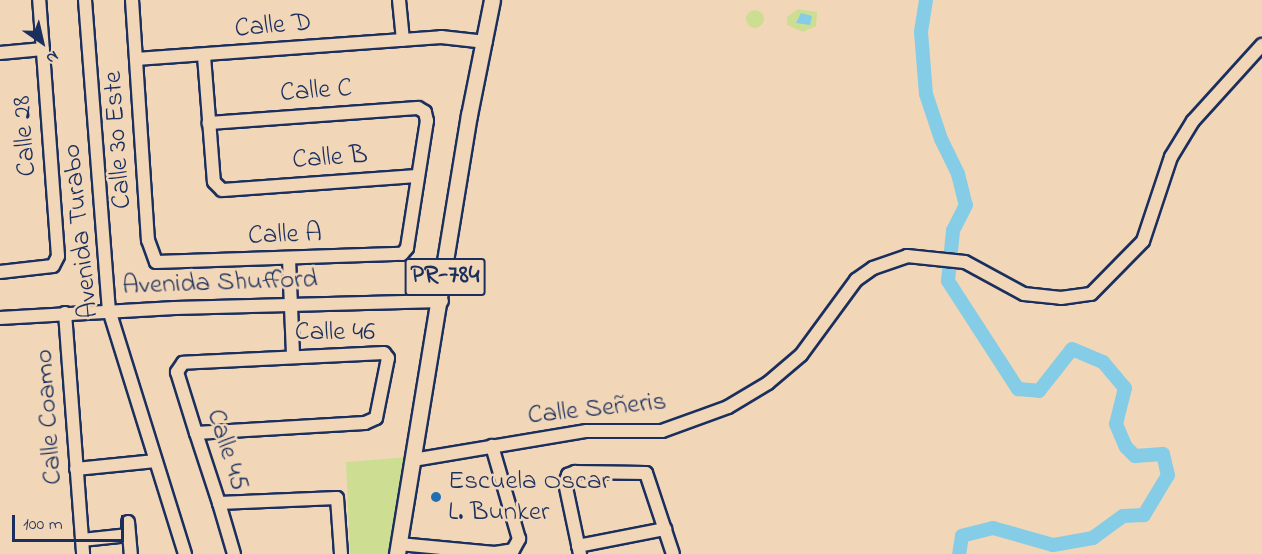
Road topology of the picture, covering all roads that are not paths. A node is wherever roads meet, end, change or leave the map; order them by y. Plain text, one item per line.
1 (39, 0) edge
2 (86, 0) edge
3 (132, 0) edge
4 (399, 0) edge
5 (492, 0) edge
6 (403, 40) junction
7 (486, 42) junction
8 (1262, 45) edge
9 (43, 48) junction
10 (0, 53) edge
11 (204, 56) junction
12 (136, 59) junction
13 (209, 123) junction
14 (418, 176) junction
15 (289, 259) junction
16 (170, 261) joint
17 (0, 272) edge
18 (442, 301) junction
19 (292, 305) junction
20 (109, 310) junction
21 (65, 313) junction
22 (0, 318) edge
23 (293, 356) junction
24 (183, 363) joint
25 (196, 433) junction
26 (492, 446) junction
27 (414, 460) junction
28 (156, 461) junction
29 (76, 469) junction
30 (219, 504) junction
31 (666, 529) junction
32 (82, 540) junction
33 (398, 549) edge
34 (579, 550) edge
35 (83, 554) edge
36 (131, 554) edge
37 (185, 554) edge
38 (234, 554) edge
39 (341, 554) edge
40 (495, 554) edge
41 (673, 554) edge

1 - 9 street, Calle 28
2 - 20 street, Avenida Turabo
3 - 12 street, Calle 30 Este
4 - 6 street
5 - 7 main road, PR-784 / PR-784
6 - 7 street, Calle D
6 - 11 street, Calle D
7 - 18 main road, PR-784 / PR-784
8 - 26 street, Calle Señeris
9 - 10 street
9 - 17 street, Calle 28
11 - 12 street, Calle D
11 - 13 street, Calle B
12 - 16 street, Calle 30 Este
13 - 14 street, Calle B
13 - 14 street, Calle C
14 - 15 street, Calle A
15 - 16 street, Calle A
15 - 19 street
18 - 19 street, Avenida Shufford
18 - 27 main road, PR-784 / PR-784
19 - 20 street, Avenida Shufford
19 - 23 street
20 - 21 street, Avenida Shufford
20 - 28 street, Avenida Turabo
21 - 22 street, Avenida Shufford
21 - 29 street, Calle Coamo
23 - 24 street, Calle 46
23 - 25 street, Calle 46
24 - 25 street, Calle 45
25 - 30 street, Calle 45
26 - 27 street, Calle Señeris
26 - 40 street
27 - 33 main road, PR-784 / PR-784
28 - 29 street
28 - 37 street, Avenida Turabo
29 - 32 street, Calle Coamo
30 - 38 street, Calle 45
30 - 39 street
31 - 34 street
31 - 34 street
31 - 41 street
32 - 35 street, Calle Coamo
32 - 36 street
33 - 40 street

